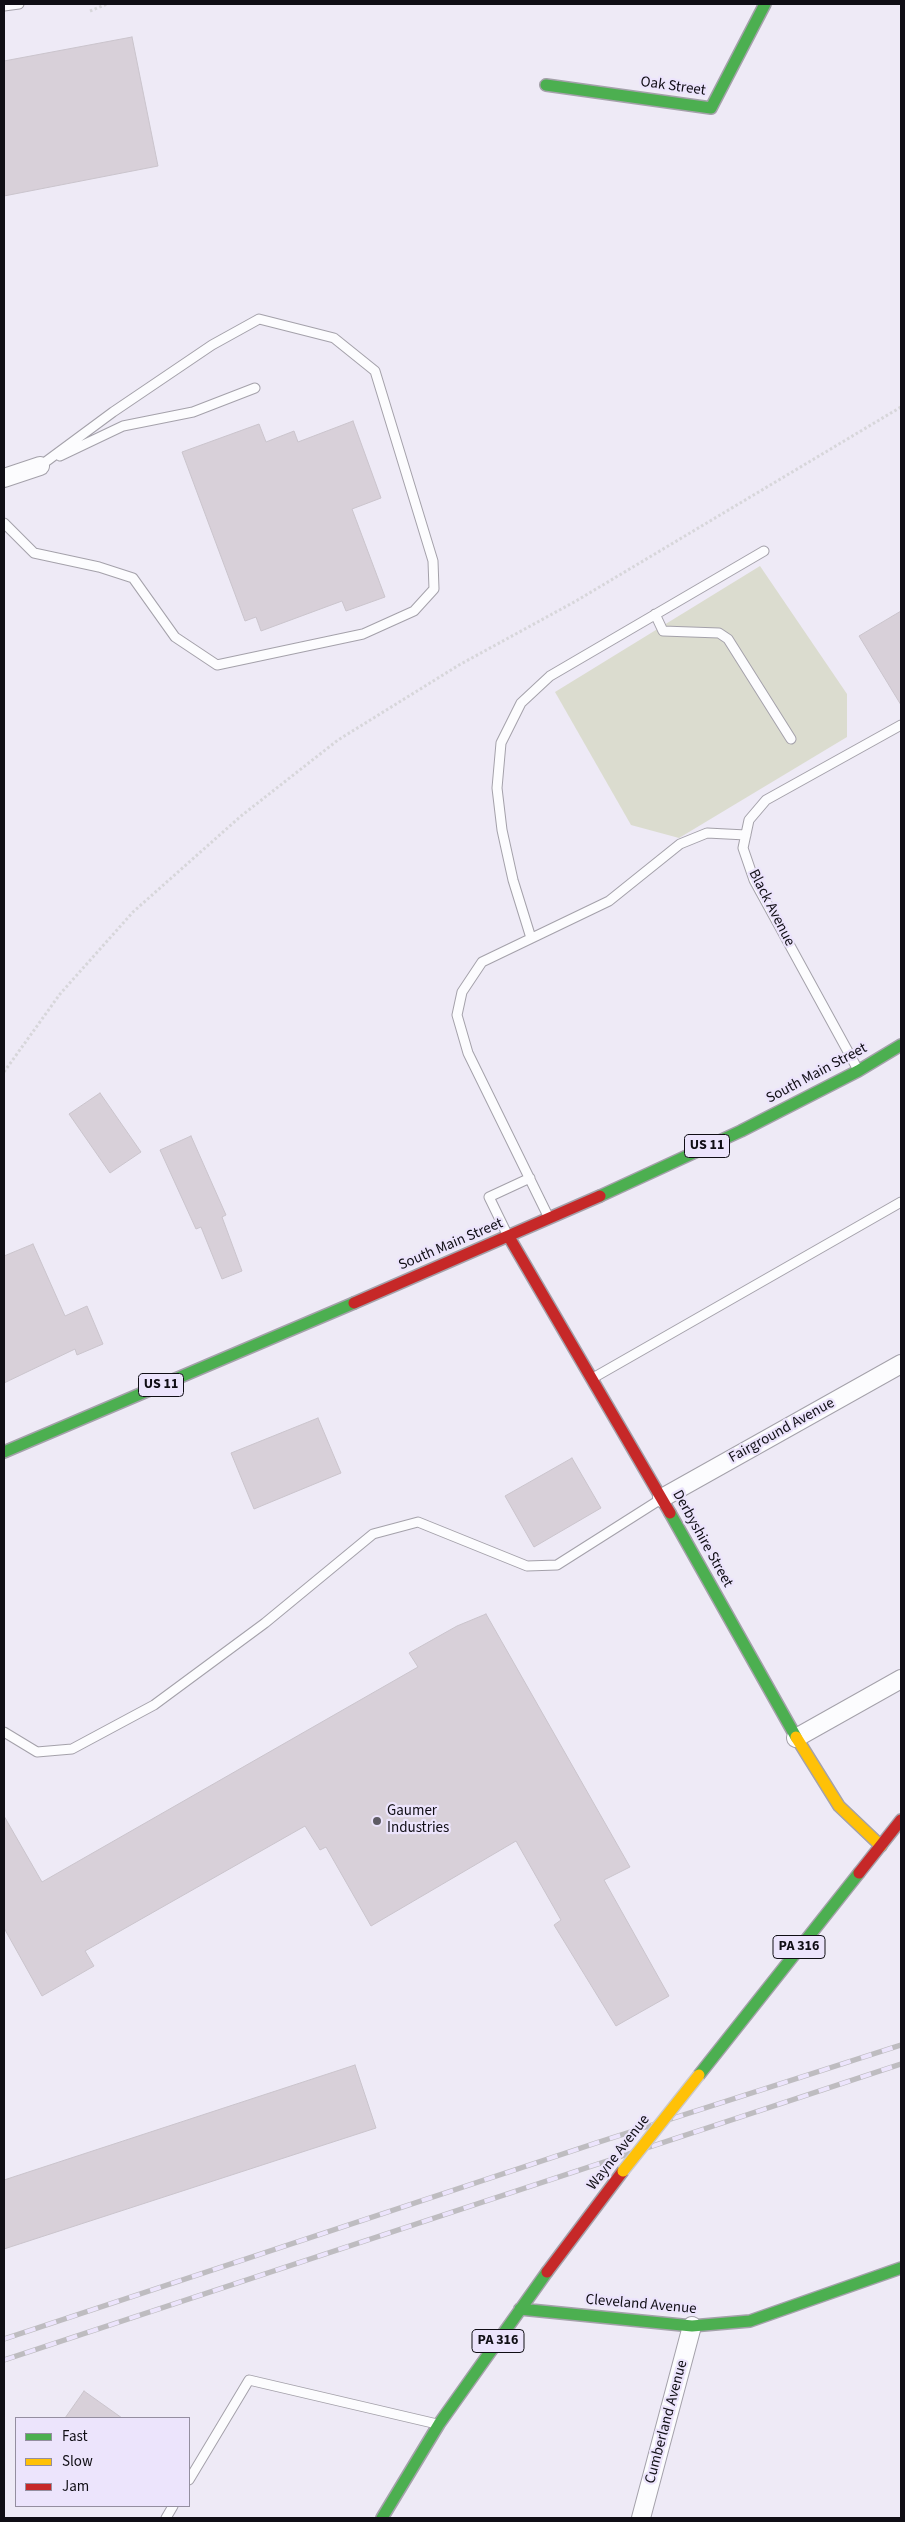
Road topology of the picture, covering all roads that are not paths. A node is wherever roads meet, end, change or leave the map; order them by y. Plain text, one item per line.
1 (19, 4) edge
2 (765, 4) edge
3 (4, 6) edge
4 (546, 85) dead end
5 (255, 388) dead end
6 (40, 466) junction
7 (4, 478) edge
8 (4, 523) edge
9 (764, 551) dead end
10 (655, 614) junction
11 (901, 726) edge
12 (791, 739) dead end
13 (746, 835) junction
14 (530, 938) junction
15 (901, 1046) edge
16 (858, 1071) junction
17 (530, 1178) junction
18 (901, 1202) edge
19 (550, 1219) junction
20 (509, 1237) junction
21 (901, 1364) edge
22 (593, 1378) junction
23 (4, 1452) edge
24 (662, 1498) junction
25 (901, 1680) edge
26 (4, 1732) edge
27 (796, 1738) junction
28 (901, 1820) edge
29 (881, 1846) junction
30 (901, 2268) edge
31 (520, 2310) junction
32 (692, 2326) junction
33 (440, 2424) junction
34 (190, 2478) edge
35 (172, 2507) edge
36 (166, 2518) edge
37 (382, 2518) edge
38 (641, 2518) edge

1 - 3 lane
2 - 4 main road, Oak Street
5 - 6 lane
6 - 7 street
6 - 8 lane
9 - 10 lane
10 - 12 lane
10 - 14 lane
11 - 13 lane, Black Avenue
13 - 14 lane
13 - 16 lane, Black Avenue
14 - 17 lane
15 - 16 main road, South Main Street / US 11
16 - 19 main road, South Main Street / US 11
17 - 19 lane
17 - 20 lane
18 - 22 lane
19 - 20 main road, South Main Street / US 11
20 - 22 main road, Derbyshire Street
20 - 23 main road, South Main Street / US 11
21 - 24 street, Fairground Avenue
22 - 24 main road, Derbyshire Street
24 - 26 lane
24 - 27 main road, Derbyshire Street
25 - 27 street
27 - 29 main road, Derbyshire Street
28 - 29 main road, Wayne Avenue / PA 316
29 - 31 main road, Wayne Avenue / PA 316, bridge
30 - 32 main road, Cleveland Avenue
31 - 32 main road, Cleveland Avenue
31 - 33 main road, Wayne Avenue / PA 316
32 - 38 street, Cumberland Avenue
33 - 34 lane
33 - 37 main road, Wayne Avenue / PA 316
35 - 36 lane

